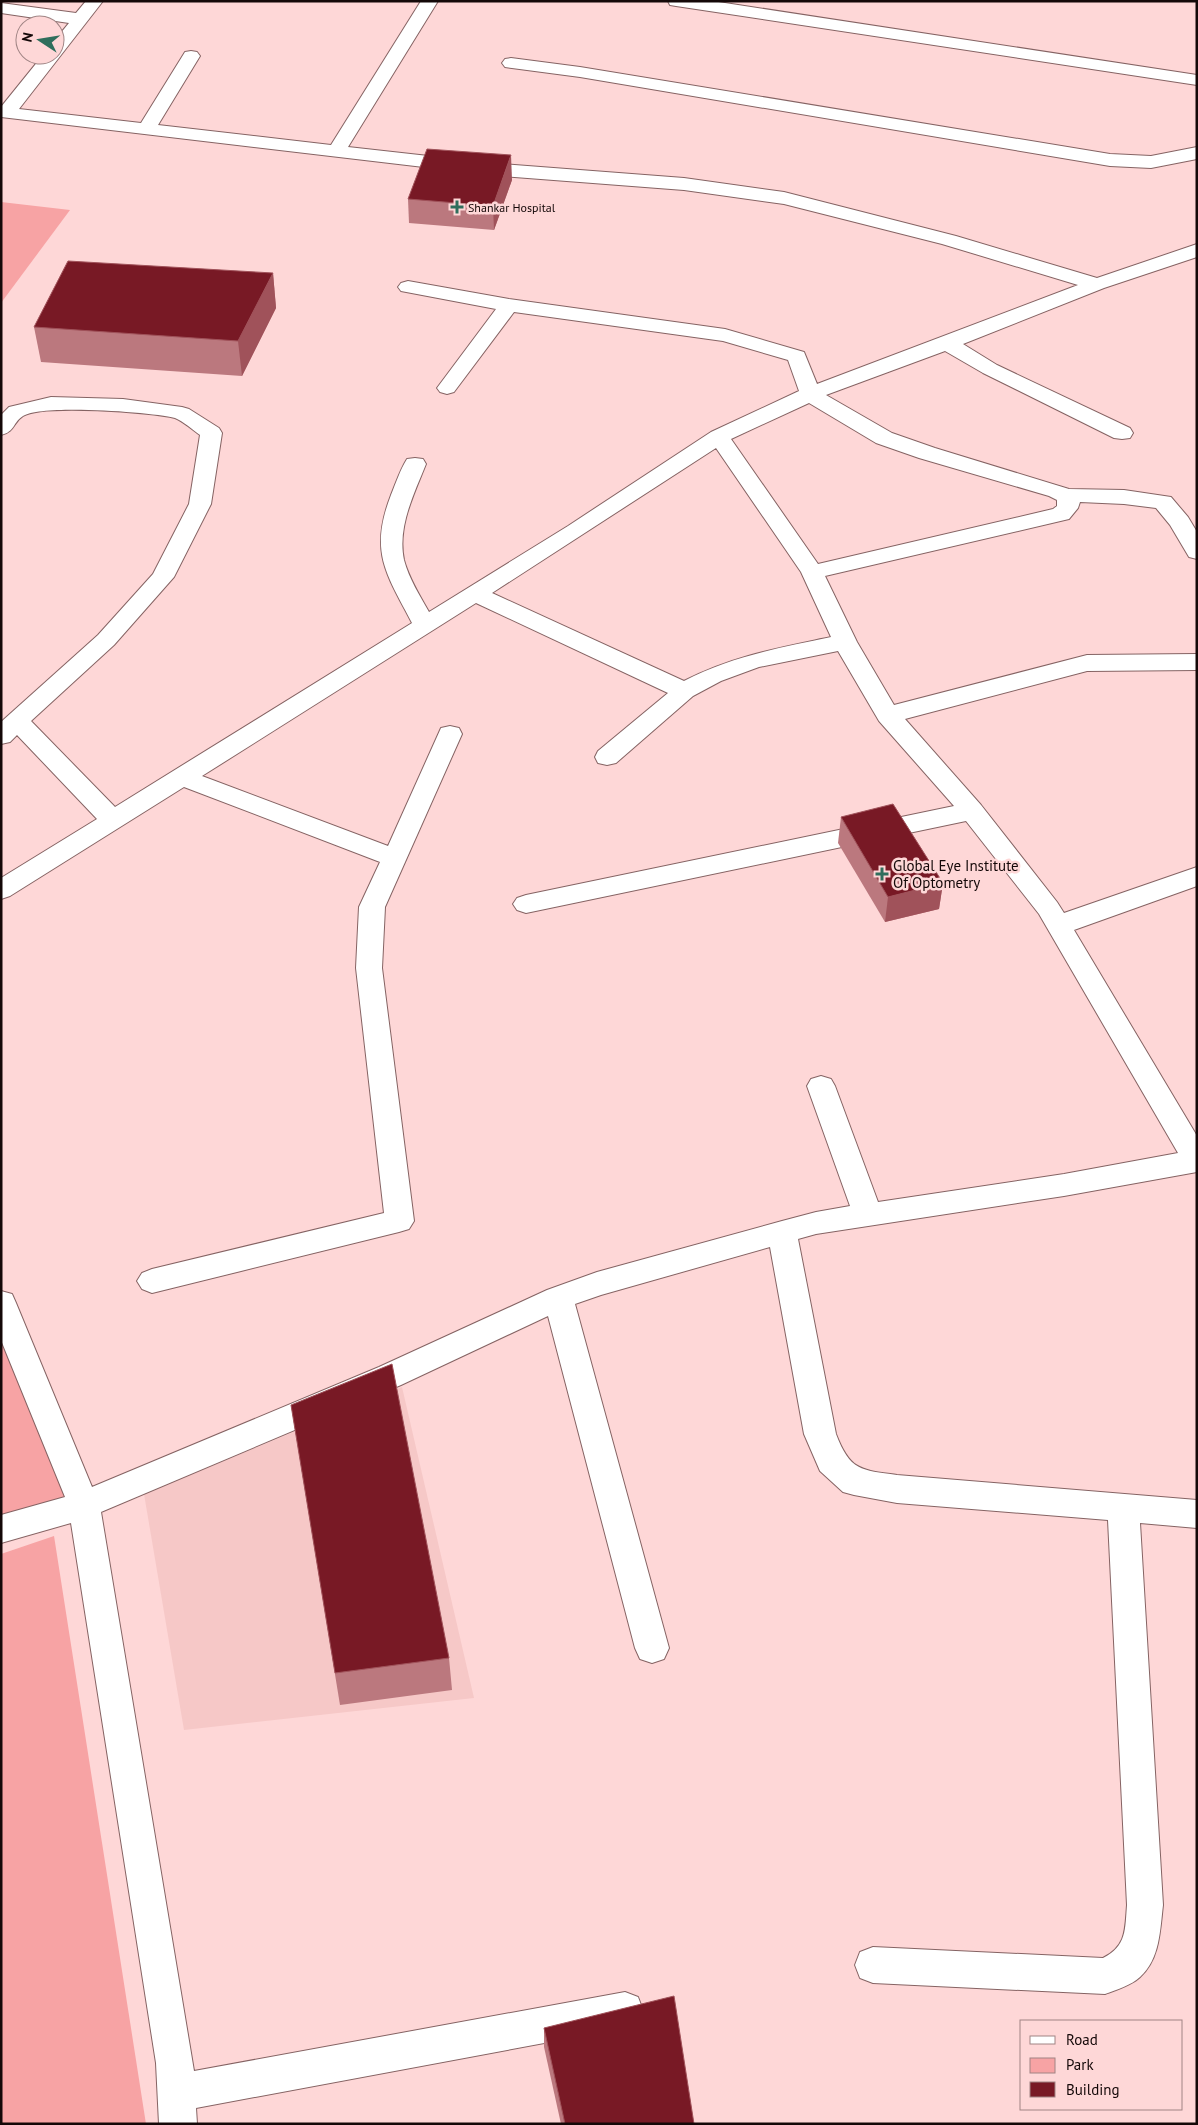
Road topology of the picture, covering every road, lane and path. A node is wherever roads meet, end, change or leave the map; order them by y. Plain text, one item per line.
1 (95, 1) edge
2 (430, 1) edge
3 (676, 1) edge
4 (1, 8) edge
5 (80, 19) junction
6 (65, 38) edge
7 (191, 56) dead end
8 (511, 63) dead end
9 (44, 65) edge
10 (1197, 80) edge
11 (4, 112) edge
12 (146, 129) junction
13 (336, 151) junction
14 (1197, 153) edge
15 (1196, 250) edge
16 (1097, 284) junction
17 (408, 287) dead end
18 (509, 305) junction
19 (946, 343) junction
20 (447, 388) dead end
21 (810, 394) junction
22 (1, 429) edge
23 (1122, 433) dead end
24 (719, 437) junction
25 (415, 464) dead end
26 (1065, 495) junction
27 (1197, 552) edge
28 (812, 572) junction
29 (475, 594) junction
30 (425, 626) junction
31 (845, 642) junction
32 (1197, 662) edge
33 (685, 691) junction
34 (888, 715) junction
35 (9, 728) edge
36 (450, 734) dead end
37 (607, 758) dead end
38 (182, 777) junction
39 (972, 811) junction
40 (113, 820) junction
41 (395, 858) junction
42 (1197, 876) edge
43 (1, 890) edge
44 (526, 904) dead end
45 (1059, 925) junction
46 (821, 1086) dead end
47 (1197, 1161) edge
48 (868, 1215) junction
49 (782, 1232) junction
50 (152, 1282) dead end
51 (558, 1298) junction
52 (1, 1303) edge
53 (84, 1505) junction
54 (1123, 1508) junction
55 (1197, 1514) edge
56 (1, 1529) edge
57 (652, 1648) dead end
58 (873, 1965) dead end
59 (632, 2009) edge
60 (177, 2109) edge

1 - 5 street
2 - 13 street
3 - 10 street
4 - 5 street
5 - 6 street
7 - 12 street
8 - 14 street
9 - 11 street
11 - 12 street
12 - 13 street
13 - 16 street
15 - 16 street
16 - 19 street
17 - 18 street
18 - 20 street
18 - 21 street
19 - 21 street
19 - 23 street
21 - 24 street
21 - 26 street
22 - 35 street
24 - 28 street
24 - 29 street
25 - 30 street
26 - 27 street
26 - 28 street
28 - 31 street
29 - 30 street
29 - 33 street
30 - 38 street
31 - 33 street
31 - 34 street
32 - 34 street
33 - 37 street
34 - 39 street
35 - 40 street
36 - 41 street
38 - 40 street
38 - 41 street
39 - 44 street
39 - 45 street
40 - 43 street
41 - 50 street
42 - 45 street
45 - 47 street
46 - 48 street
47 - 48 street
48 - 49 street
49 - 51 street
49 - 54 street
51 - 53 street
51 - 57 street
52 - 53 street
53 - 56 street
53 - 60 street
54 - 55 street
54 - 58 street
59 - 60 street

